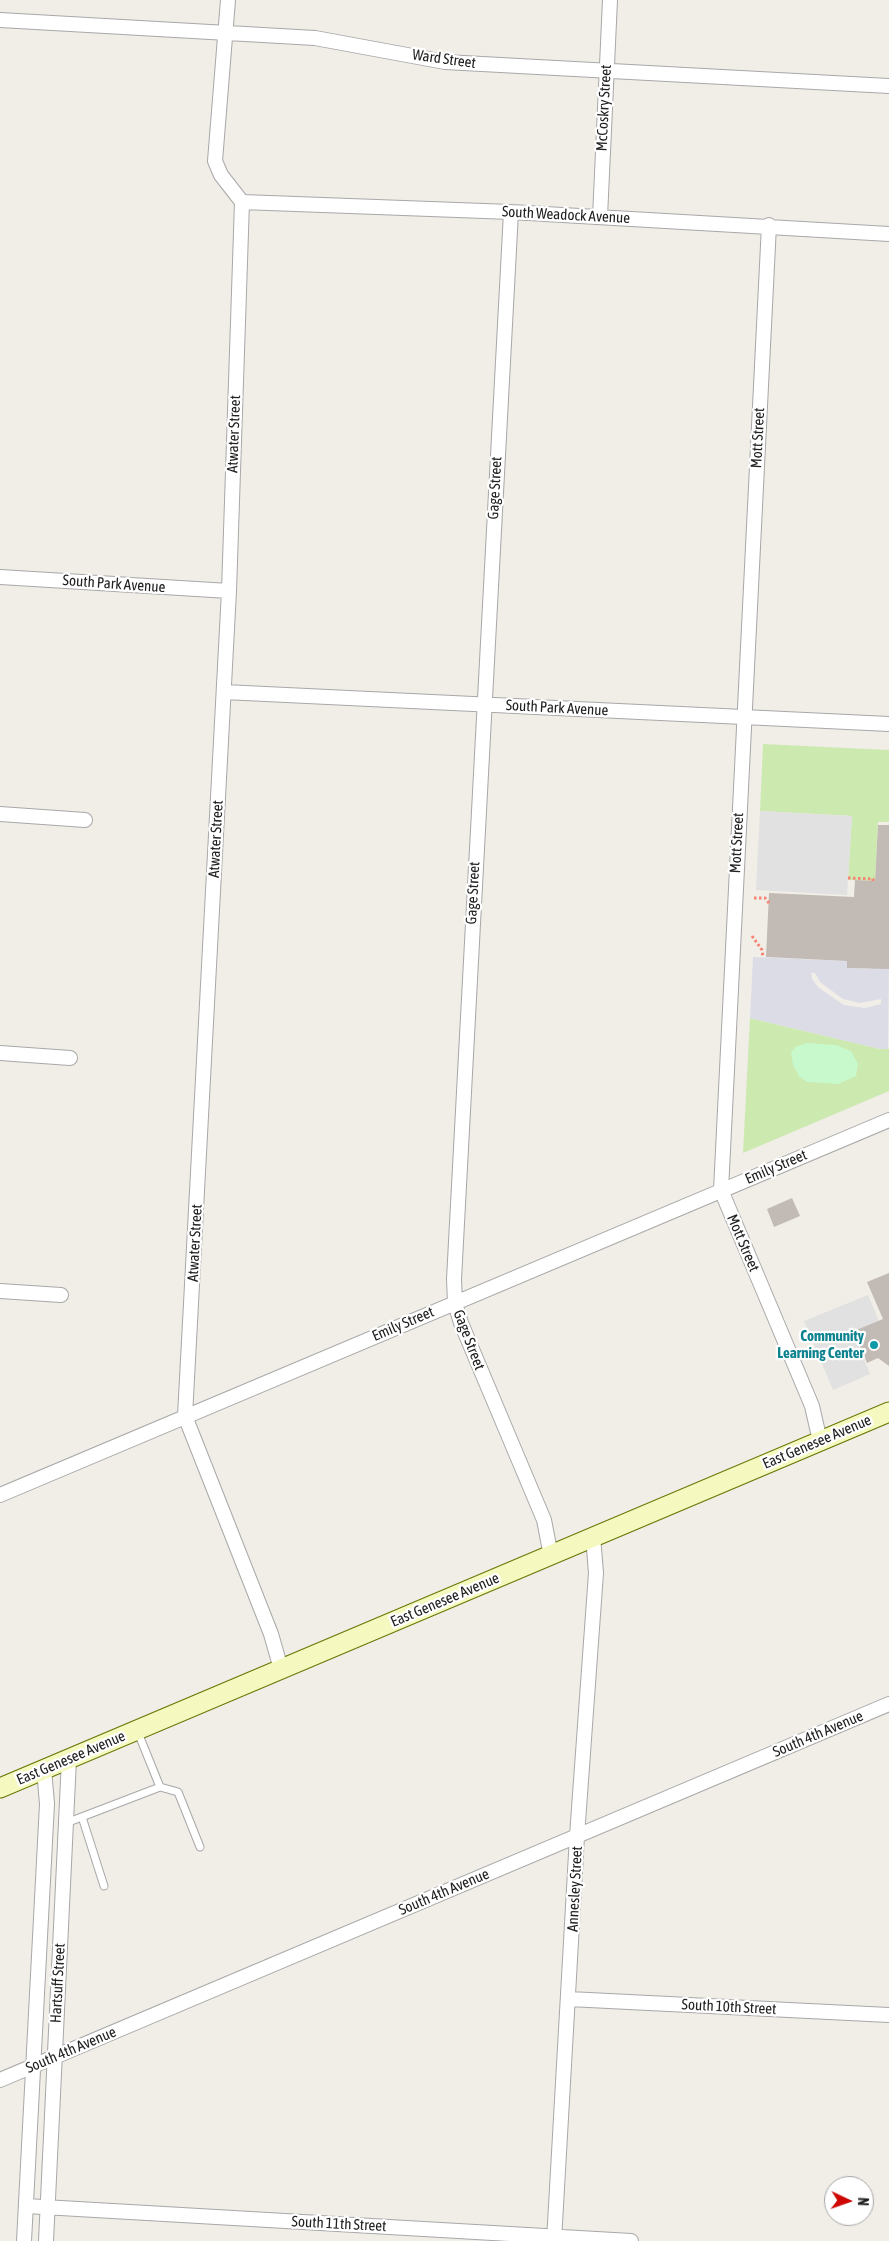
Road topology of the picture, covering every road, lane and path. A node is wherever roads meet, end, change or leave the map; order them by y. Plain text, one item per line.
1 (228, 0) edge
2 (610, 0) edge
3 (0, 20) edge
4 (226, 33) junction
5 (606, 72) junction
6 (889, 86) edge
7 (242, 202) junction
8 (511, 212) junction
9 (600, 217) junction
10 (769, 226) junction
11 (889, 234) edge
12 (0, 577) edge
13 (229, 591) junction
14 (224, 692) junction
15 (483, 704) junction
16 (744, 718) junction
17 (889, 724) edge
18 (0, 814) edge
19 (85, 820) dead end
20 (848, 878) dead end
21 (873, 881) dead end
22 (754, 898) dead end
23 (769, 903) dead end
24 (752, 936) dead end
25 (763, 957) dead end
26 (0, 1053) edge
27 (70, 1058) dead end
28 (889, 1120) edge
29 (721, 1190) junction
30 (0, 1290) edge
31 (61, 1295) dead end
32 (455, 1303) junction
33 (889, 1412) edge
34 (185, 1416) junction
35 (820, 1441) junction
36 (0, 1495) edge
37 (593, 1536) junction
38 (551, 1556) junction
39 (281, 1669) junction
40 (889, 1704) edge
41 (137, 1730) junction
42 (69, 1758) junction
43 (44, 1769) junction
44 (160, 1787) junction
45 (0, 1788) edge
46 (82, 1817) junction
47 (65, 1823) junction
48 (577, 1836) junction
49 (200, 1847) dead end
50 (104, 1886) dead end
51 (569, 1999) junction
52 (889, 2015) edge
53 (54, 2057) junction
54 (34, 2065) junction
55 (0, 2080) edge
56 (26, 2206) junction
57 (48, 2207) junction
58 (554, 2239) edge
59 (24, 2241) edge
60 (46, 2241) edge
61 (631, 2241) edge

1 - 4 street
2 - 5 street, McCoskry Street
3 - 4 street, Ward Street
4 - 5 street, Ward Street
4 - 7 street
5 - 6 street, Ward Street
5 - 9 street, McCoskry Street
7 - 8 street, South Weadock Avenue
7 - 13 street, Atwater Street
8 - 9 street, South Weadock Avenue
8 - 15 street, Gage Street
9 - 10 street, South Weadock Avenue
10 - 11 street, South Weadock Avenue
10 - 16 street, Mott Street
12 - 13 street, South Park Avenue
13 - 14 street, Atwater Street
14 - 15 street, South Park Avenue
14 - 34 street, Atwater Street
15 - 16 street, South Park Avenue
15 - 32 street, Gage Street
16 - 17 street, South Park Avenue
16 - 29 street, Mott Street
18 - 19 street
20 - 21 path
22 - 23 path
24 - 25 path
26 - 27 street
28 - 29 street, Emily Street
29 - 32 street, Emily Street
29 - 35 street, Mott Street
30 - 31 street
32 - 34 street, Emily Street
32 - 38 street, Gage Street
33 - 35 main road, East Genesee Avenue
34 - 36 street, Emily Street
34 - 39 street, Atwater Street
35 - 37 main road, East Genesee Avenue
37 - 38 main road, East Genesee Avenue
37 - 48 street, Annesley Street
38 - 39 main road, East Genesee Avenue
39 - 41 main road, East Genesee Avenue
40 - 48 street, South 4th Avenue
41 - 42 main road, East Genesee Avenue
41 - 44 lane
42 - 43 main road, East Genesee Avenue
42 - 47 street, Hartsuff Street
43 - 45 main road, East Genesee Avenue
43 - 54 street, Hartsuff Street
44 - 46 lane
44 - 49 lane
46 - 47 lane
46 - 50 lane
47 - 53 street, Hartsuff Street
48 - 51 street, Annesley Street
48 - 53 street, South 4th Avenue
51 - 52 street, South 10th Street
51 - 58 street, Annesley Street
53 - 54 street, South 4th Avenue
53 - 57 street, Hartsuff Street
54 - 55 street, South 4th Avenue
54 - 56 street, Hartsuff Street
56 - 57 street
56 - 59 street, Hartsuff Street
57 - 58 street, South 11th Street
57 - 60 street, Hartsuff Street
58 - 61 street, South 11th Street

